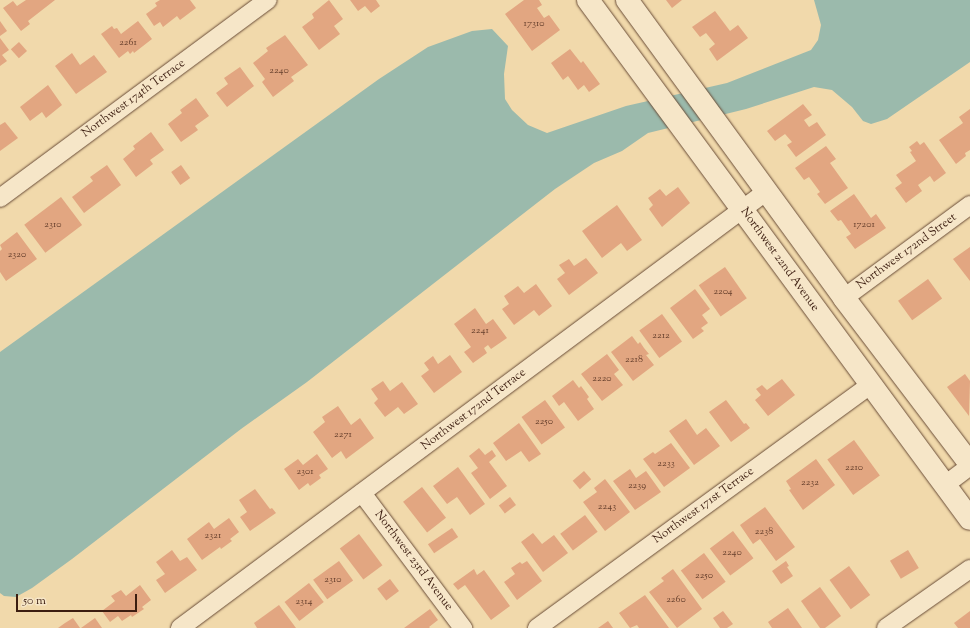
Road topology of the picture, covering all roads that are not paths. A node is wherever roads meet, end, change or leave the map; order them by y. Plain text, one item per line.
1 (268, 0) edge
2 (588, 0) edge
3 (627, 0) edge
4 (767, 191) junction
5 (0, 198) edge
6 (970, 206) edge
7 (743, 211) junction
8 (844, 298) junction
9 (870, 385) junction
10 (970, 465) edge
11 (945, 485) junction
12 (362, 493) junction
13 (970, 519) edge
14 (970, 569) edge
15 (180, 628) edge
16 (463, 628) edge
17 (537, 628) edge
18 (886, 628) edge

1 - 5 street, Northwest 174th Terrace
2 - 7 main road, Northwest 22nd Avenue
3 - 4 main road
4 - 7 street, Northwest 172nd Terrace
4 - 8 main road
6 - 8 street, Northwest 172nd Street
7 - 9 main road, Northwest 22nd Avenue
7 - 12 street, Northwest 172nd Terrace
8 - 10 main road
9 - 11 main road, Northwest 22nd Avenue
9 - 17 street, Northwest 171st Terrace
10 - 11 street
11 - 13 main road, Northwest 22nd Avenue
12 - 15 street, Northwest 172nd Terrace
12 - 16 street, Northwest 23rd Avenue
14 - 18 street

